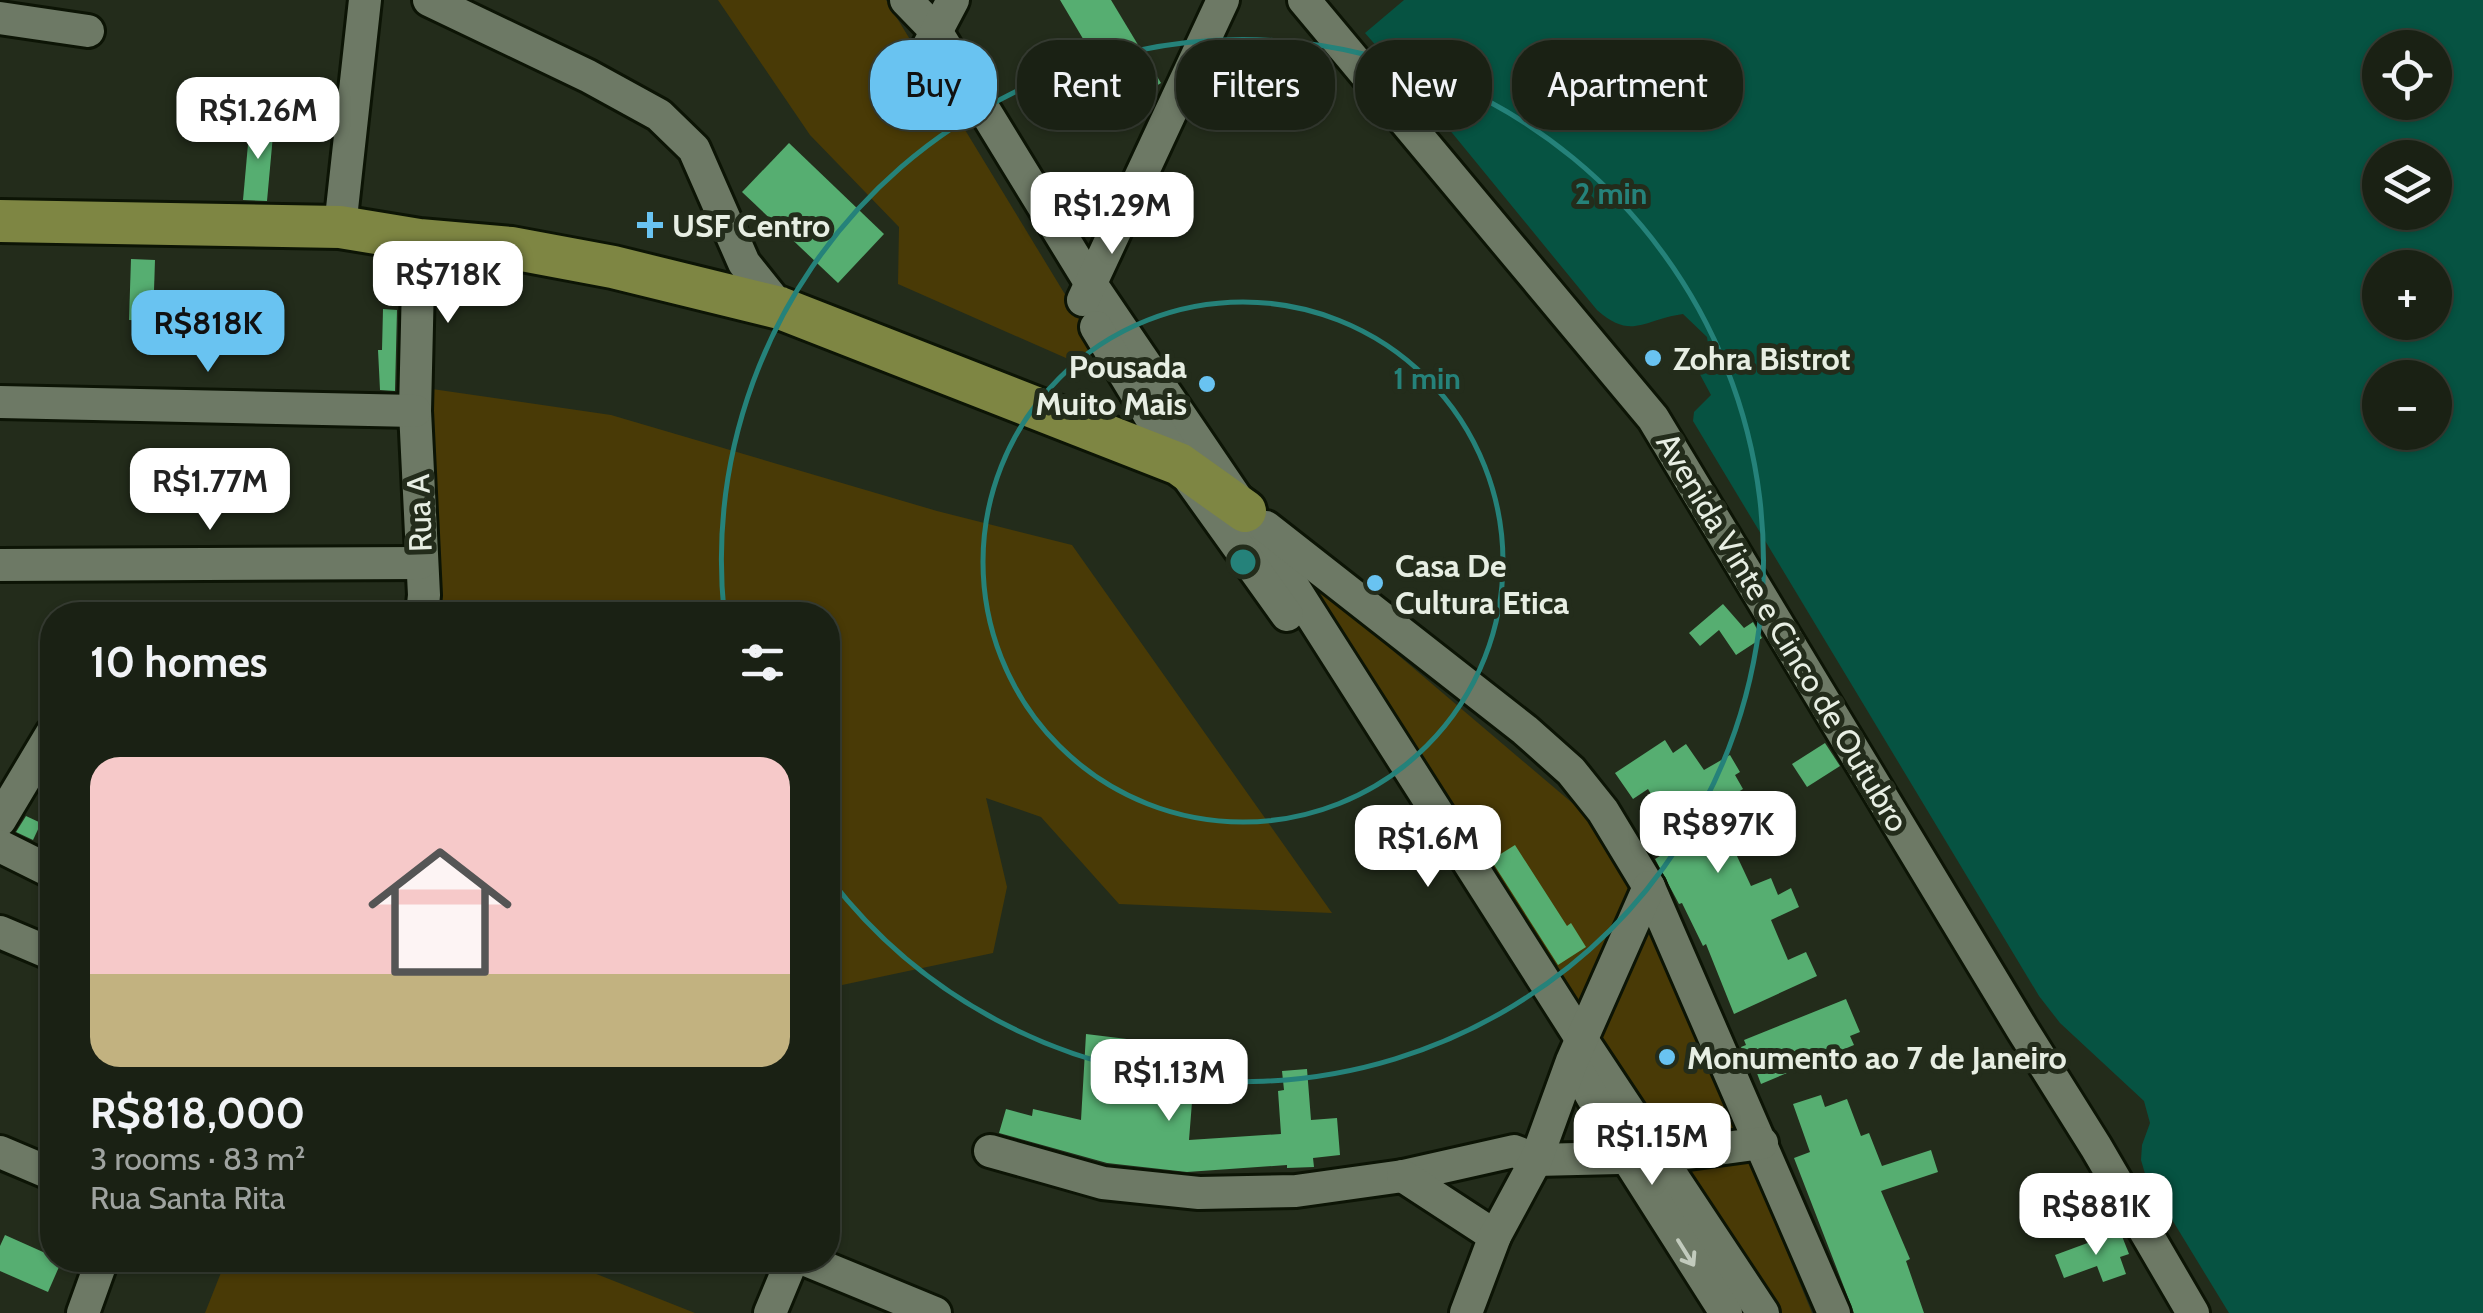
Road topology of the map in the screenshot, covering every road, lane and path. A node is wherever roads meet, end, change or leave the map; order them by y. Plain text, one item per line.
1 (364, 0) edge
2 (429, 0) edge
3 (905, 0) edge
4 (953, 0) edge
5 (1224, 0) edge
6 (1304, 0) edge
7 (0, 18) edge
8 (88, 30) dead end
9 (931, 40) joint
10 (986, 130) edge
11 (0, 221) edge
12 (340, 227) junction
13 (419, 240) junction
14 (1086, 294) junction
15 (780, 308) junction
16 (0, 402) edge
17 (415, 411) junction
18 (1180, 464) junction
19 (1245, 511) junction
20 (420, 563) junction
21 (0, 566) edge
22 (423, 602) edge
23 (1330, 661) junction
24 (40, 754) edge
25 (0, 820) edge
26 (0, 846) edge
27 (40, 866) edge
28 (1649, 887) junction
29 (0, 932) edge
30 (40, 949) edge
31 (1577, 1051) junction
32 (1762, 1144) junction
33 (0, 1152) edge
34 (990, 1152) dead end
35 (1643, 1157) junction
36 (1536, 1160) junction
37 (40, 1169) edge
38 (1403, 1176) junction
39 (1495, 1236) junction
40 (98, 1272) edge
41 (787, 1272) edge
42 (835, 1272) edge
43 (1715, 1298) edge
44 (2180, 1305) edge
45 (1824, 1309) edge
46 (84, 1313) edge
47 (770, 1313) edge
48 (935, 1313) edge
49 (1466, 1313) edge
50 (1763, 1313) edge

1 - 12 street
2 - 15 street
3 - 9 street
4 - 9 street
5 - 14 street
6 - 44 street, Avenida Vinte e Cinco de Outubro
7 - 8 street
10 - 14 street
11 - 12 main road
12 - 13 main road
13 - 15 main road
13 - 17 street, Rua A
14 - 18 street
14 - 19 street
15 - 18 main road
16 - 17 street
17 - 20 street, Rua A
18 - 19 main road
18 - 23 street
19 - 23 street
19 - 28 street
20 - 21 street
20 - 22 street, Rua A
23 - 31 street
24 - 25 street
26 - 27 street
28 - 31 street
28 - 32 street
29 - 30 street
31 - 35 street
31 - 36 street
32 - 35 street
32 - 45 street
33 - 37 street
34 - 38 street
35 - 36 street
35 - 43 street
36 - 38 street
36 - 39 street
38 - 39 street
39 - 49 street
40 - 46 street
41 - 47 street
42 - 48 street
43 - 50 street

